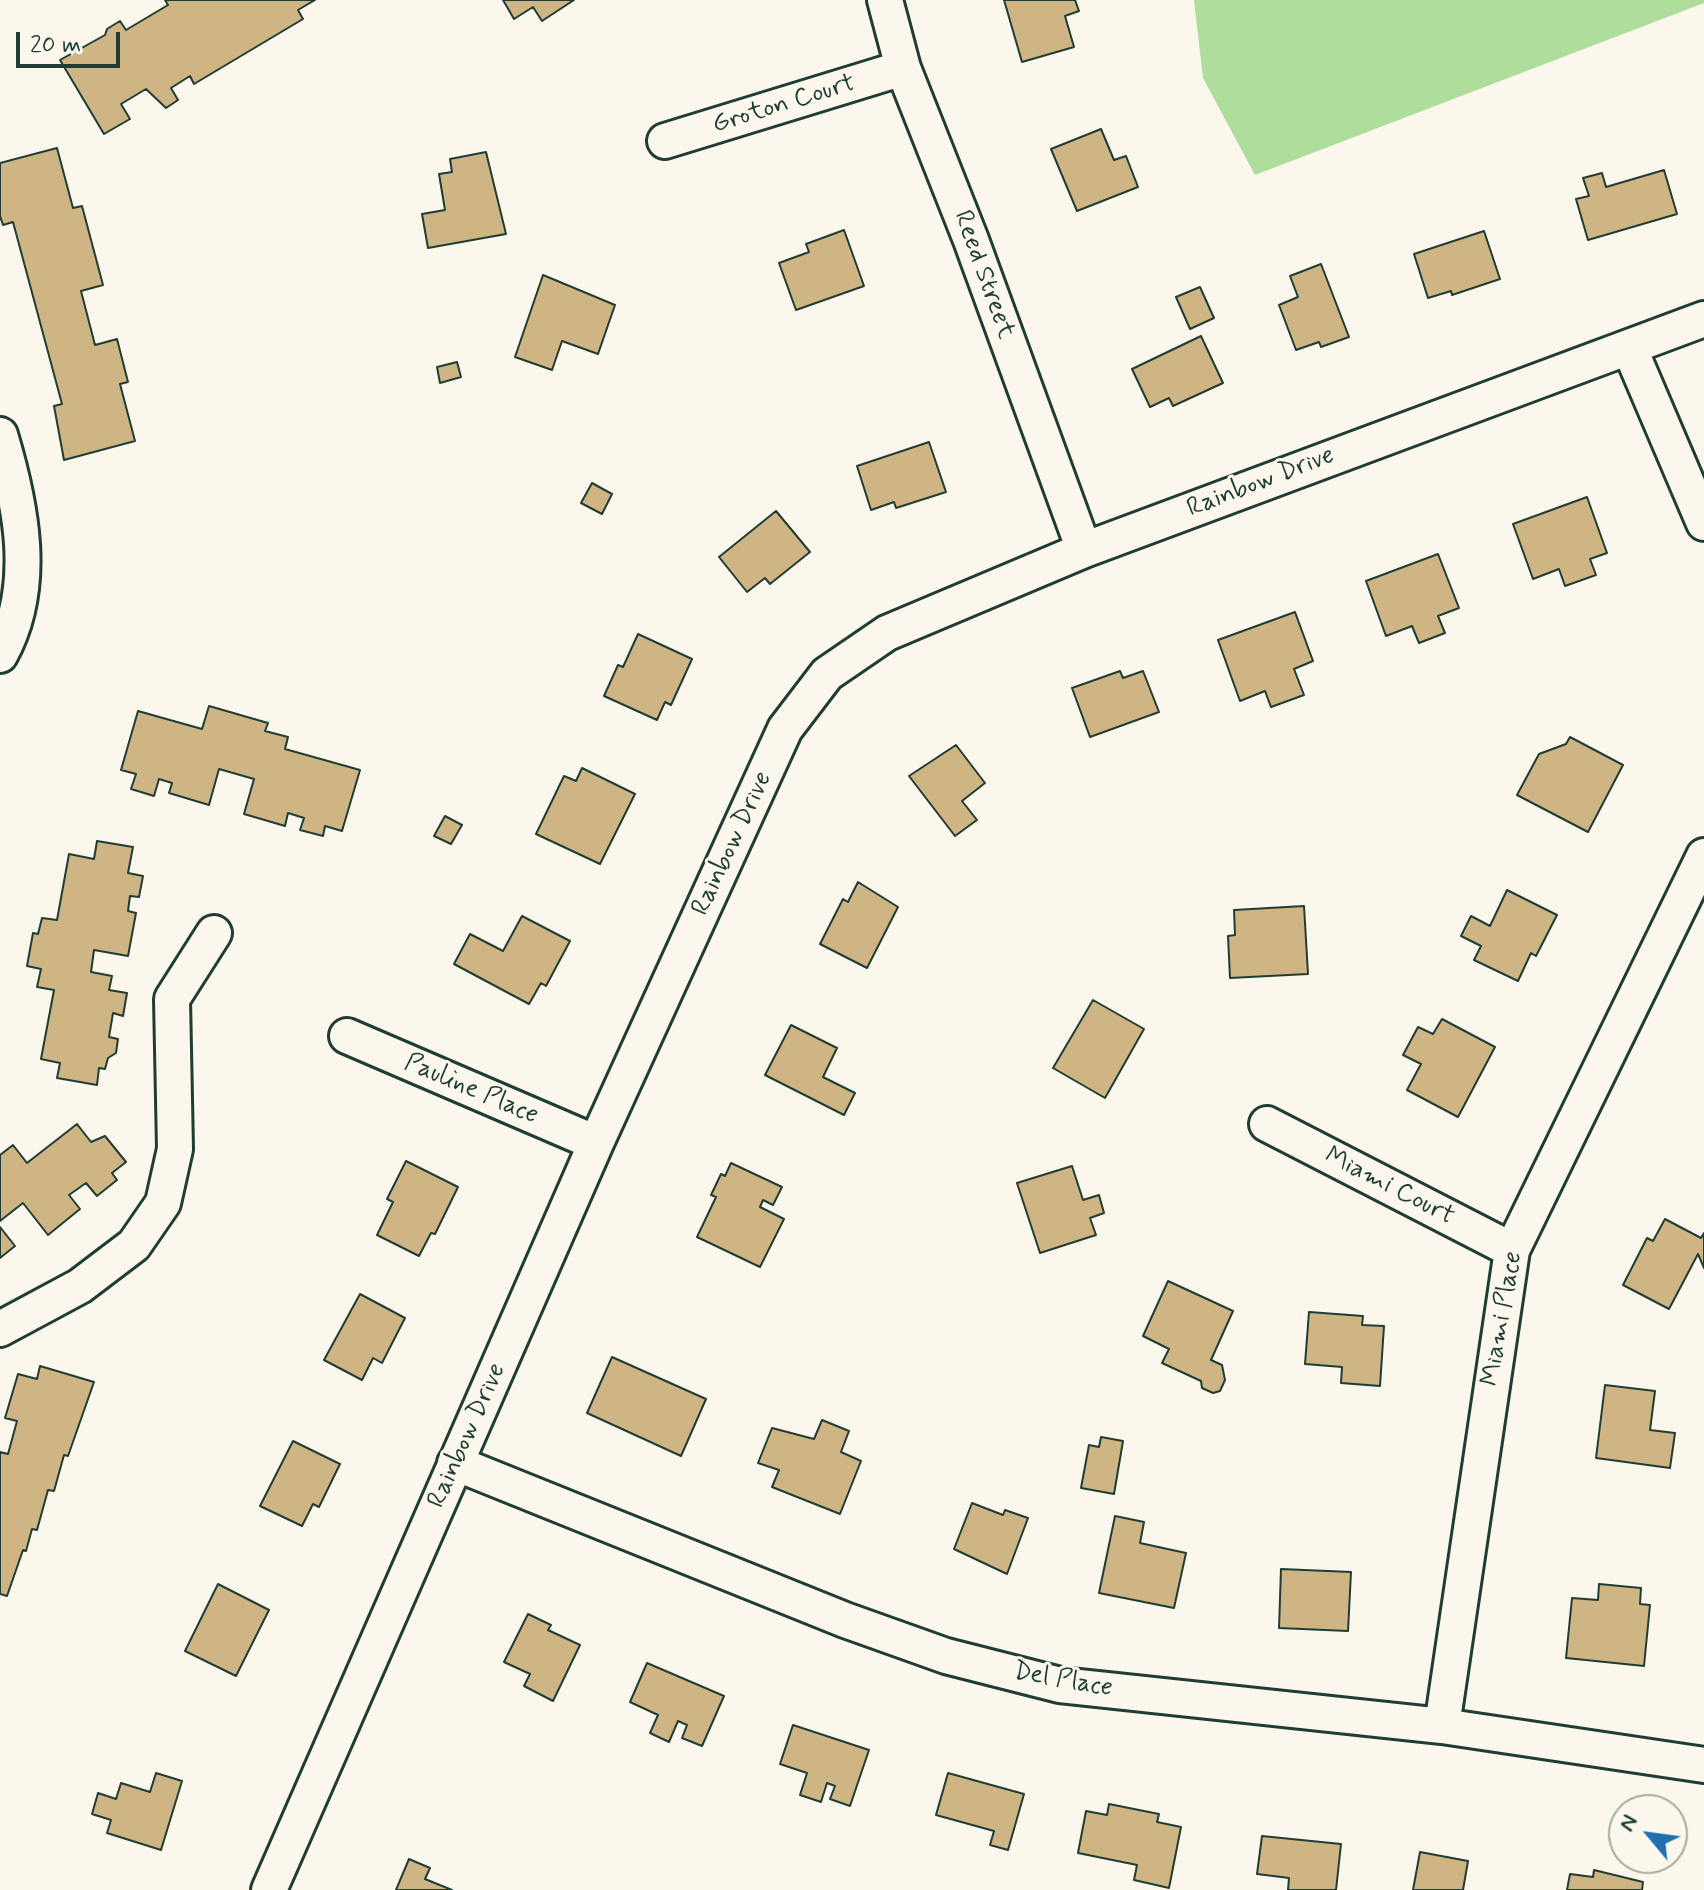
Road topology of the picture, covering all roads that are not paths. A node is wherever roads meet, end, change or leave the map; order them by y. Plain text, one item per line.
1 (885, 0) edge
2 (903, 68) junction
3 (665, 141) dead end
4 (1704, 319) edge
5 (1629, 347) junction
6 (0, 435) edge
7 (1704, 523) edge
8 (1084, 550) junction
9 (0, 655) edge
10 (1704, 856) edge
11 (214, 933) dead end
12 (347, 1036) dead end
13 (1267, 1124) dead end
14 (596, 1143) junction
15 (1512, 1250) junction
16 (0, 1329) edge
17 (455, 1463) junction
18 (1442, 1726) junction
19 (1704, 1765) edge
20 (269, 1890) edge

1 - 2 street, Reed Street
2 - 3 street, Groton Court
2 - 8 street, Reed Street
4 - 5 street, Rainbow Drive
5 - 7 street
5 - 8 street, Rainbow Drive
6 - 9 street
8 - 14 street, Rainbow Drive
10 - 15 street, Miami Place
11 - 16 street
12 - 14 street, Pauline Place
13 - 15 street, Miami Court
14 - 17 street, Rainbow Drive
15 - 18 street, Miami Place
17 - 18 street, Del Place
17 - 20 street, Rainbow Drive
18 - 19 street, Del Place

